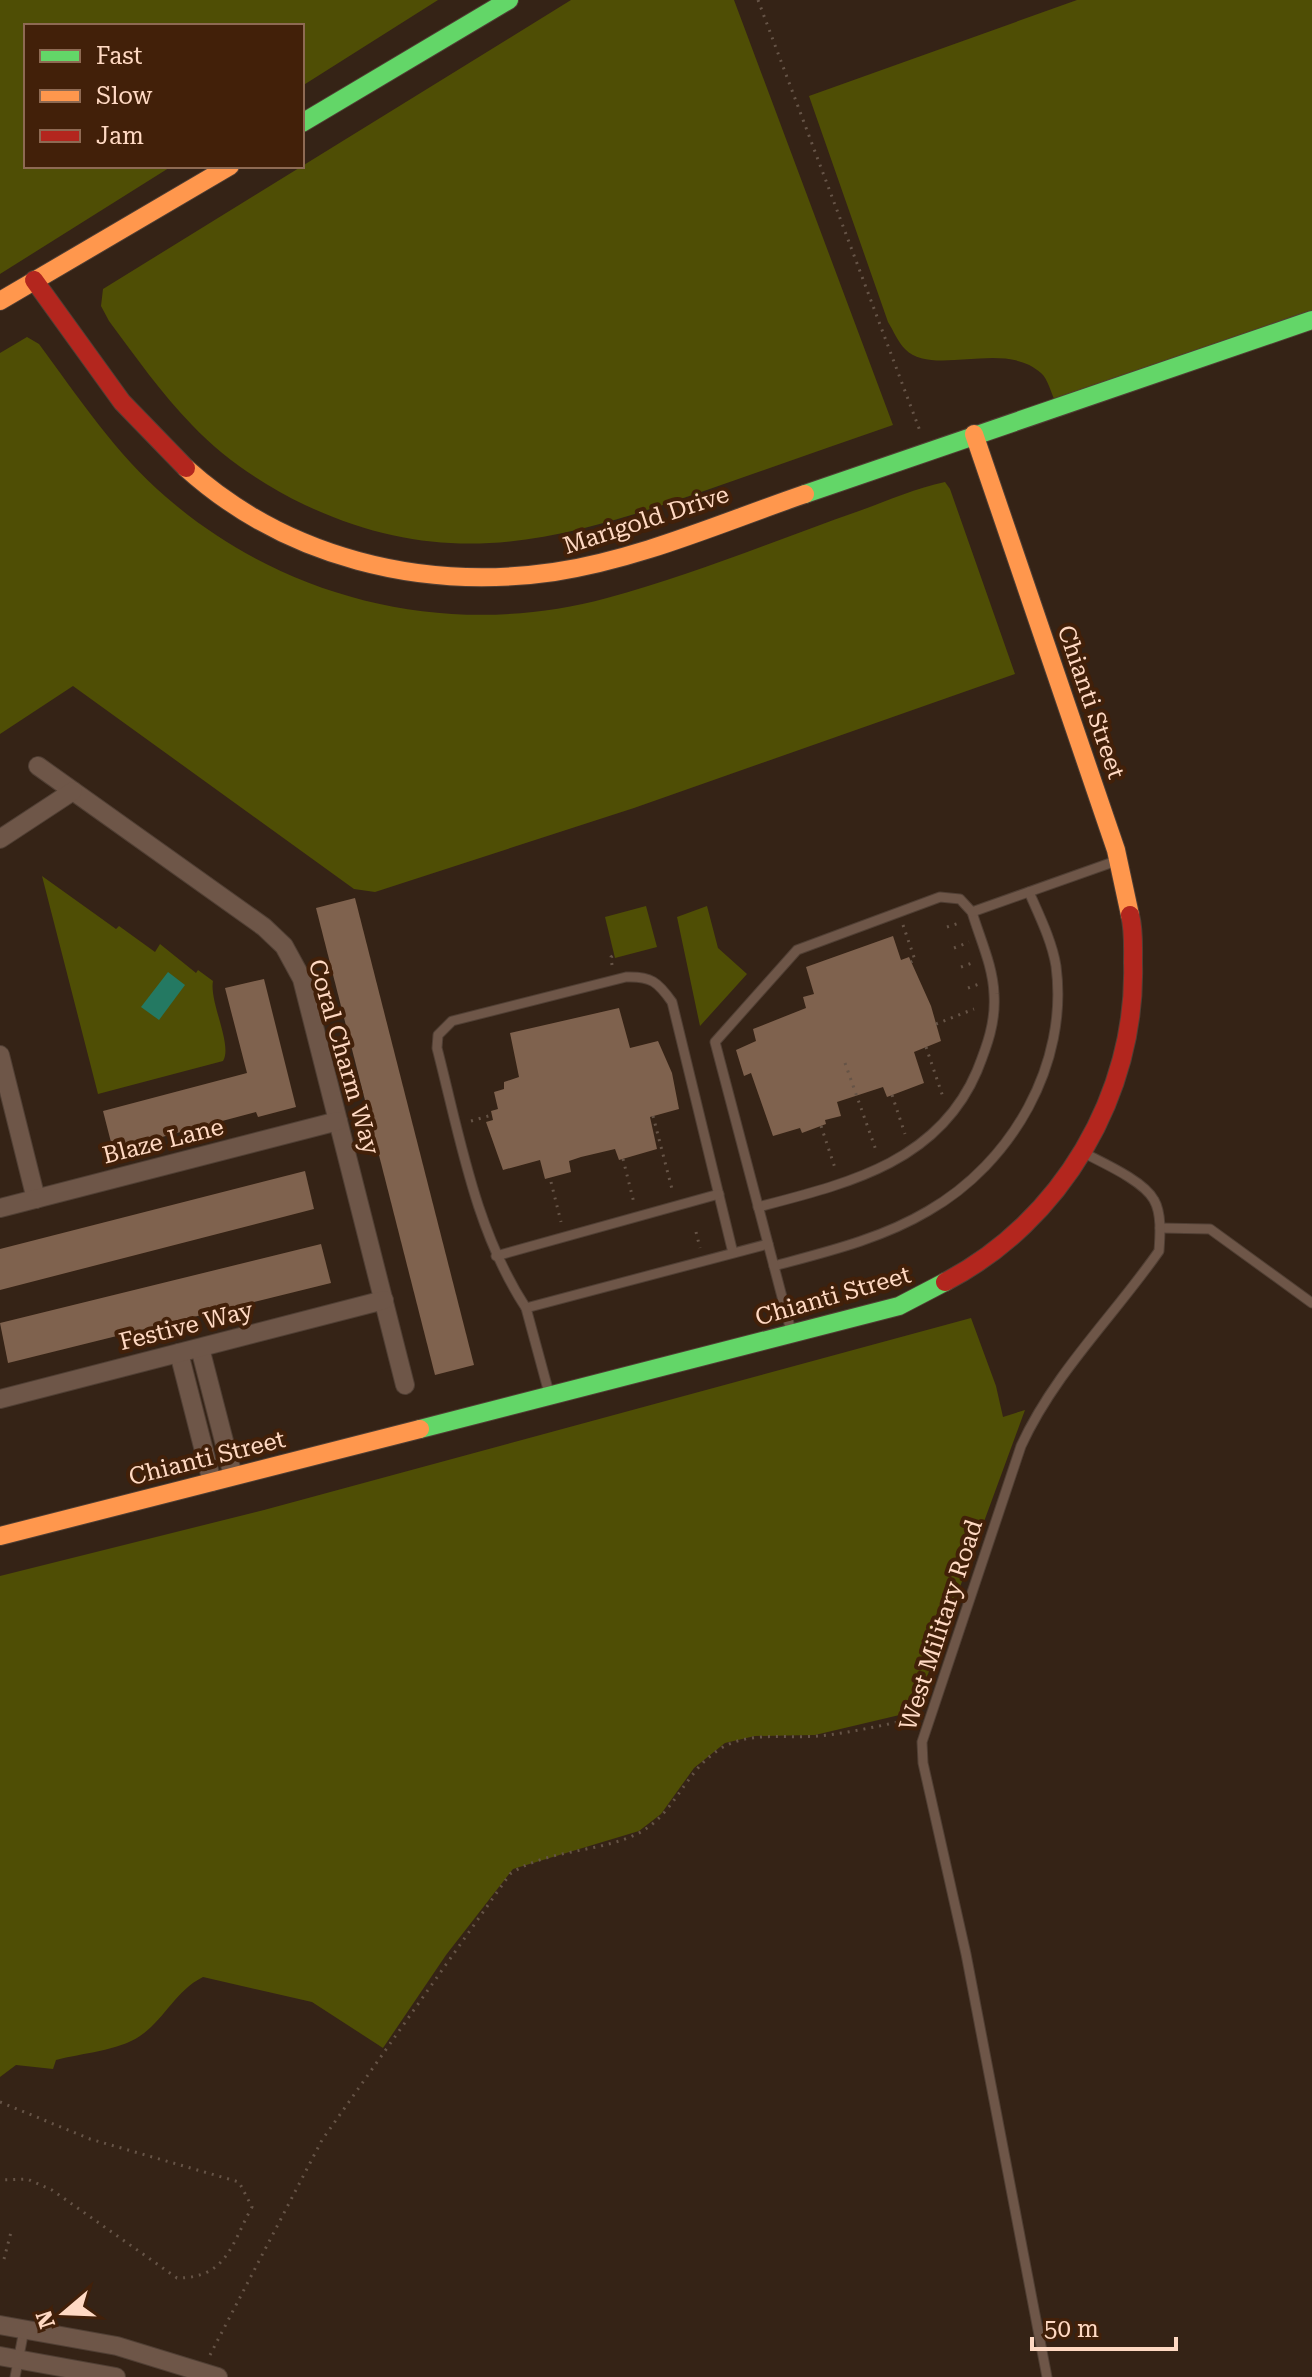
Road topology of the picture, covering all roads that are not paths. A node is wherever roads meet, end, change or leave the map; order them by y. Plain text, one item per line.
1 (509, 0) edge
2 (304, 122) edge
3 (227, 168) edge
4 (34, 280) junction
5 (0, 301) edge
6 (1312, 320) edge
7 (974, 434) junction
8 (38, 766) dead end
9 (73, 791) junction
10 (0, 839) edge
11 (1119, 860) junction
12 (1029, 892) junction
13 (972, 912) junction
14 (0, 1055) edge
15 (338, 1121) junction
16 (1084, 1153) junction
17 (719, 1194) junction
18 (36, 1199) junction
19 (758, 1207) junction
20 (0, 1208) edge
21 (1160, 1228) junction
22 (768, 1244) junction
23 (733, 1253) junction
24 (496, 1256) junction
25 (774, 1266) junction
26 (384, 1300) junction
27 (1312, 1303) edge
28 (526, 1308) junction
29 (792, 1335) junction
30 (200, 1348) junction
31 (179, 1353) junction
32 (405, 1385) dead end
33 (549, 1396) junction
34 (0, 1399) edge
35 (233, 1476) junction
36 (212, 1482) junction
37 (0, 1536) edge
38 (0, 2325) edge
39 (24, 2330) junction
40 (11, 2364) edge
41 (212, 2370) edge
42 (116, 2377) edge
43 (1047, 2377) edge

1 - 2 main road
3 - 4 main road
4 - 5 main road
4 - 7 main road, Marigold Drive
6 - 7 main road, Marigold Drive
7 - 11 main road, Chianti Street
8 - 9 street, Coral Charm Way
9 - 10 street
9 - 15 street, Coral Charm Way
11 - 12 lane
11 - 16 main road, Chianti Street
12 - 13 lane
12 - 25 lane
13 - 19 lane
13 - 19 lane
14 - 18 street
15 - 18 street, Blaze Lane
15 - 26 street, Coral Charm Way
16 - 21 lane
16 - 29 main road, Chianti Street
17 - 23 lane
17 - 24 lane
17 - 24 lane
18 - 20 street, Blaze Lane
19 - 22 lane
21 - 27 lane
21 - 43 lane, West Military Road
22 - 23 lane
22 - 25 lane
23 - 28 lane
24 - 28 lane
25 - 29 lane
26 - 30 street, Festive Way
26 - 32 street, Coral Charm Way
28 - 33 lane
29 - 33 main road, Chianti Street
30 - 31 street, Festive Way
30 - 35 street
31 - 34 street, Festive Way
31 - 36 street
33 - 35 main road, Chianti Street
35 - 36 main road, Chianti Street
36 - 37 main road, Chianti Street
38 - 39 street
39 - 40 lane
39 - 41 street
40 - 42 street

